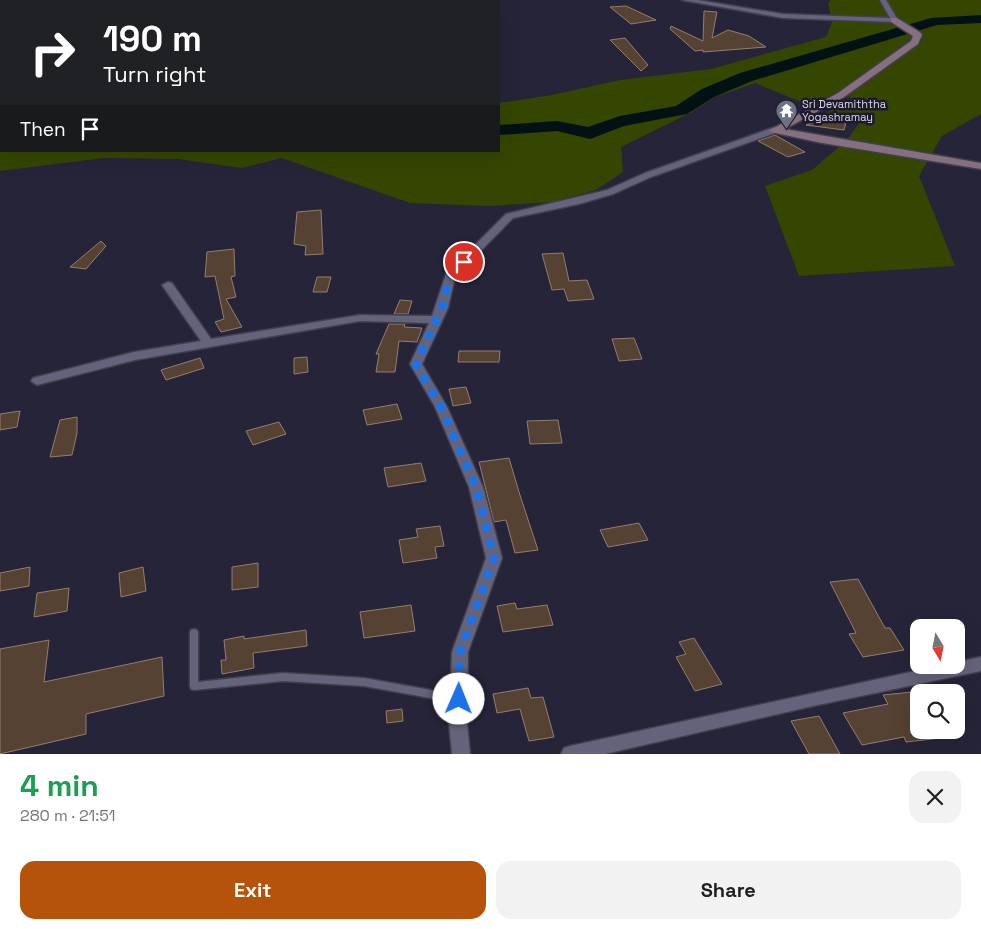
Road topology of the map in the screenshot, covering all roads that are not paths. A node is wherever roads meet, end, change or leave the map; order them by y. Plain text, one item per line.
1 (685, 0) edge
2 (883, 0) edge
3 (714, 2) edge
4 (898, 21) junction
5 (775, 130) junction
6 (981, 166) edge
7 (168, 285) dead end
8 (436, 320) junction
9 (208, 343) junction
10 (37, 382) dead end
11 (194, 632) dead end
12 (981, 664) edge
13 (459, 699) junction
14 (461, 754) edge
15 (570, 754) edge

1 - 3 street
2 - 4 street
3 - 4 street
4 - 5 street
5 - 6 street
5 - 8 street
7 - 9 street
8 - 9 street
8 - 13 street
9 - 10 street
11 - 13 lane
12 - 15 street
13 - 14 street

